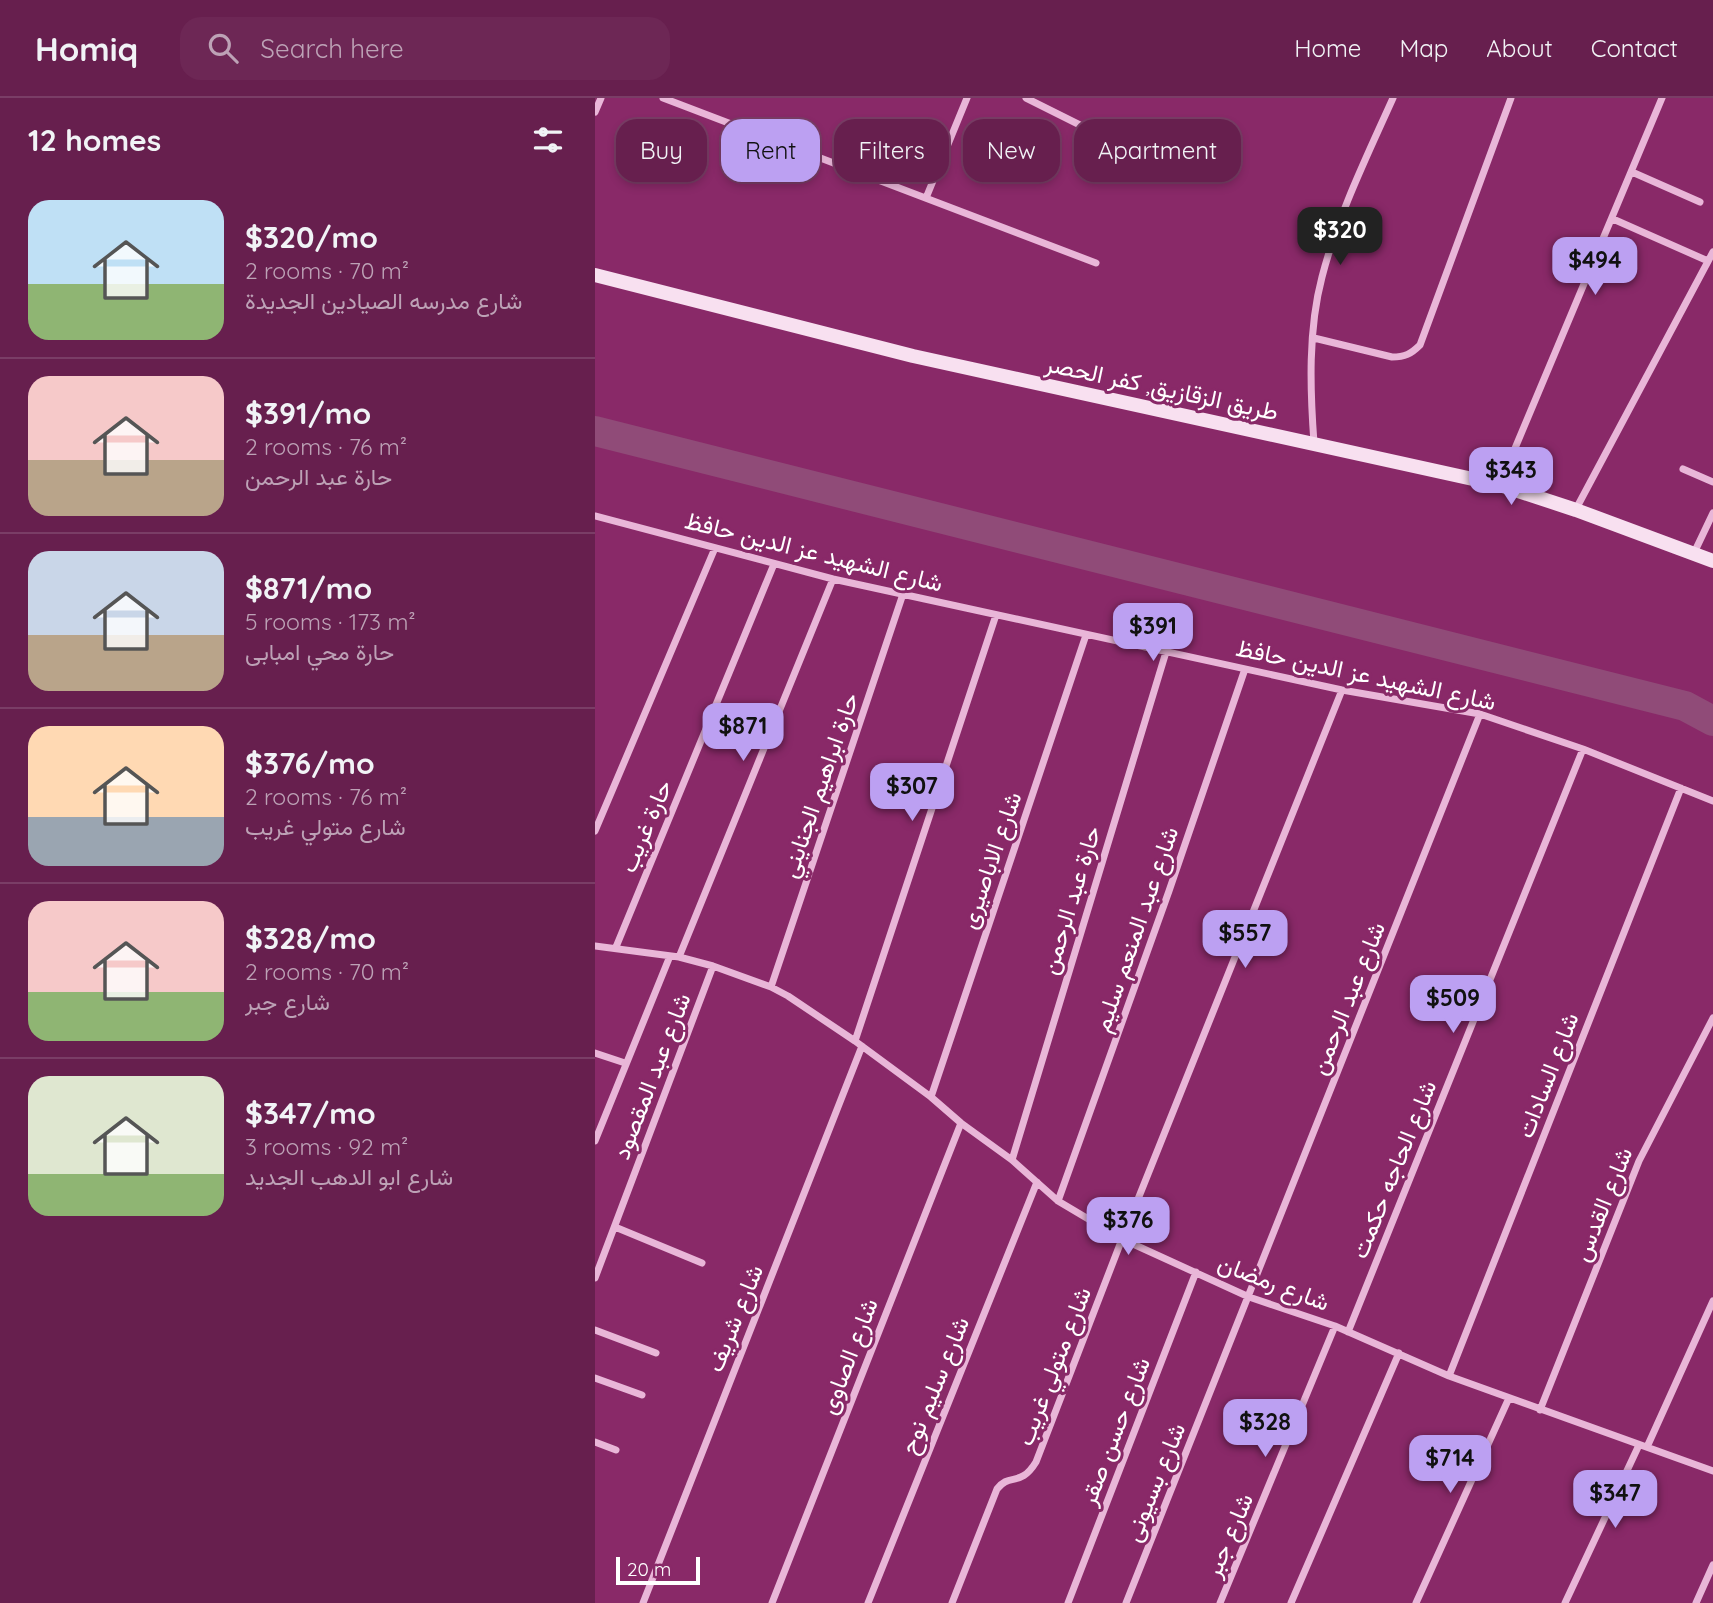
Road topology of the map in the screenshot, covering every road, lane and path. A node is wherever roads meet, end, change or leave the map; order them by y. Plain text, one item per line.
1 (601, 98) edge
2 (663, 98) edge
3 (967, 98) edge
4 (1026, 98) edge
5 (1393, 98) edge
6 (1511, 98) edge
7 (1662, 98) edge
8 (595, 111) edge
9 (1074, 122) edge
10 (1632, 172) junction
11 (926, 198) junction
12 (1700, 202) dead end
13 (1613, 219) junction
14 (1713, 252) edge
15 (1709, 261) junction
16 (1097, 262) dead end
17 (595, 275) edge
18 (1314, 338) junction
19 (1314, 443) junction
20 (1683, 469) dead end
21 (1713, 482) edge
22 (1500, 485) junction
23 (1576, 510) junction
24 (1713, 513) edge
25 (595, 516) edge
26 (715, 548) junction
27 (1695, 553) junction
28 (1713, 561) edge
29 (774, 564) junction
30 (833, 579) junction
31 (903, 594) junction
32 (996, 615) junction
33 (1086, 635) junction
34 (1166, 652) junction
35 (1245, 669) junction
36 (1342, 690) junction
37 (1480, 714) junction
38 (1583, 749) junction
39 (1681, 788) junction
40 (1713, 801) edge
41 (595, 831) edge
42 (595, 946) edge
43 (616, 947) junction
44 (670, 956) junction
45 (679, 957) junction
46 (713, 966) junction
47 (771, 987) junction
48 (1713, 1018) edge
49 (855, 1041) junction
50 (862, 1046) junction
51 (595, 1053) edge
52 (625, 1063) junction
53 (931, 1097) junction
54 (961, 1123) junction
55 (595, 1141) edge
56 (1011, 1160) junction
57 (1037, 1182) junction
58 (1058, 1201) junction
59 (614, 1227) junction
60 (1122, 1239) junction
61 (702, 1263) dead end
62 (1196, 1272) junction
63 (595, 1278) edge
64 (1249, 1297) junction
65 (1713, 1301) edge
66 (1335, 1326) junction
67 (595, 1330) edge
68 (1348, 1332) junction
69 (656, 1353) dead end
70 (1399, 1353) junction
71 (1450, 1376) junction
72 (595, 1378) edge
73 (642, 1395) dead end
74 (1509, 1398) junction
75 (1540, 1410) junction
76 (595, 1442) edge
77 (1643, 1446) junction
78 (616, 1450) dead end
79 (1713, 1471) edge
80 (1713, 1565) edge
81 (643, 1603) edge
82 (772, 1603) edge
83 (868, 1603) edge
84 (952, 1603) edge
85 (1068, 1603) edge
86 (1126, 1603) edge
87 (1220, 1603) edge
88 (1291, 1603) edge
89 (1416, 1603) edge
90 (1565, 1603) edge
91 (1696, 1603) edge

1 - 8 street
2 - 11 street
3 - 11 street
4 - 9 street
5 - 18 street
6 - 18 street
7 - 10 street
10 - 12 street
10 - 13 street
11 - 16 street
13 - 15 street
13 - 22 street
14 - 15 street
15 - 23 street
17 - 19 main road, طريق الزقازيق, كفر الحصر
18 - 19 street
19 - 22 main road, طريق الزقازيق, كفر الحصر
20 - 21 street
22 - 23 main road, طريق الزقازيق, كفر الحصر
23 - 27 main road, طريق الزقازيق, كفر الحصر
24 - 27 street
25 - 26 street, شارع الشهيد عز الدين حافظ
26 - 29 street, شارع الشهيد عز الدين حافظ
26 - 41 street
27 - 28 main road, طريق الزقازيق, كفر الحصر
29 - 30 street, شارع الشهيد عز الدين حافظ
29 - 43 street, حارة غريب
30 - 31 street, شارع الشهيد عز الدين حافظ
30 - 45 street
31 - 32 street, شارع الشهيد عز الدين حافظ
31 - 47 street, حارة ابراهيم الجنايني
32 - 33 street, شارع الشهيد عز الدين حافظ
32 - 49 street
33 - 34 street, شارع الشهيد عز الدين حافظ
33 - 53 street, شارع الاباصيرى
34 - 35 street, شارع الشهيد عز الدين حافظ
34 - 56 street, حارة عبد الرحمن
35 - 36 street, شارع الشهيد عز الدين حافظ
35 - 58 street, شارع عبد المنعم سليم
36 - 37 street, شارع الشهيد عز الدين حافظ
36 - 60 street, شارع متولي غريب
37 - 38 street, شارع الشهيد عز الدين حافظ
37 - 64 street, شارع عبد الرحمن
38 - 39 street, شارع الشهيد عز الدين حافظ
38 - 68 street, شارع الحاجه حكمت
39 - 40 street, شارع الشهيد عز الدين حافظ
39 - 71 street, شارع السادات
42 - 43 street, شارع رمضان
43 - 44 street, شارع رمضان
44 - 45 street, شارع رمضان
44 - 52 street
45 - 46 street, شارع رمضان
46 - 47 street, شارع رمضان
46 - 59 street, شارع عبد المقصود
47 - 49 street, شارع رمضان
48 - 75 street, شارع القدس
49 - 50 street, شارع رمضان
50 - 53 street, شارع رمضان
50 - 81 street, شارع شريف
51 - 52 street
52 - 55 street
53 - 54 street, شارع رمضان
54 - 56 street, شارع رمضان
54 - 82 street, شارع الصاوى
56 - 57 street, شارع رمضان
57 - 58 street, شارع رمضان
57 - 83 street, شارع سليم نوح
58 - 60 street, شارع رمضان
59 - 61 street
59 - 63 street, شارع عبد المقصود
60 - 62 street, شارع رمضان
60 - 84 street, شارع متولي غريب
62 - 64 street, شارع رمضان
62 - 85 street, شارع حسن صقر
64 - 66 street, شارع رمضان
64 - 86 street, شارع بسيونى
65 - 77 street
66 - 68 street, شارع رمضان
66 - 87 street, شارع جبر
67 - 69 street
68 - 70 street, شارع رمضان
70 - 71 street, شارع رمضان
70 - 88 street
71 - 74 street, شارع رمضان
72 - 73 street
74 - 75 street, شارع رمضان
74 - 89 street
75 - 77 street, شارع رمضان
76 - 78 street
77 - 79 street, شارع رمضان
77 - 90 street
80 - 91 street

